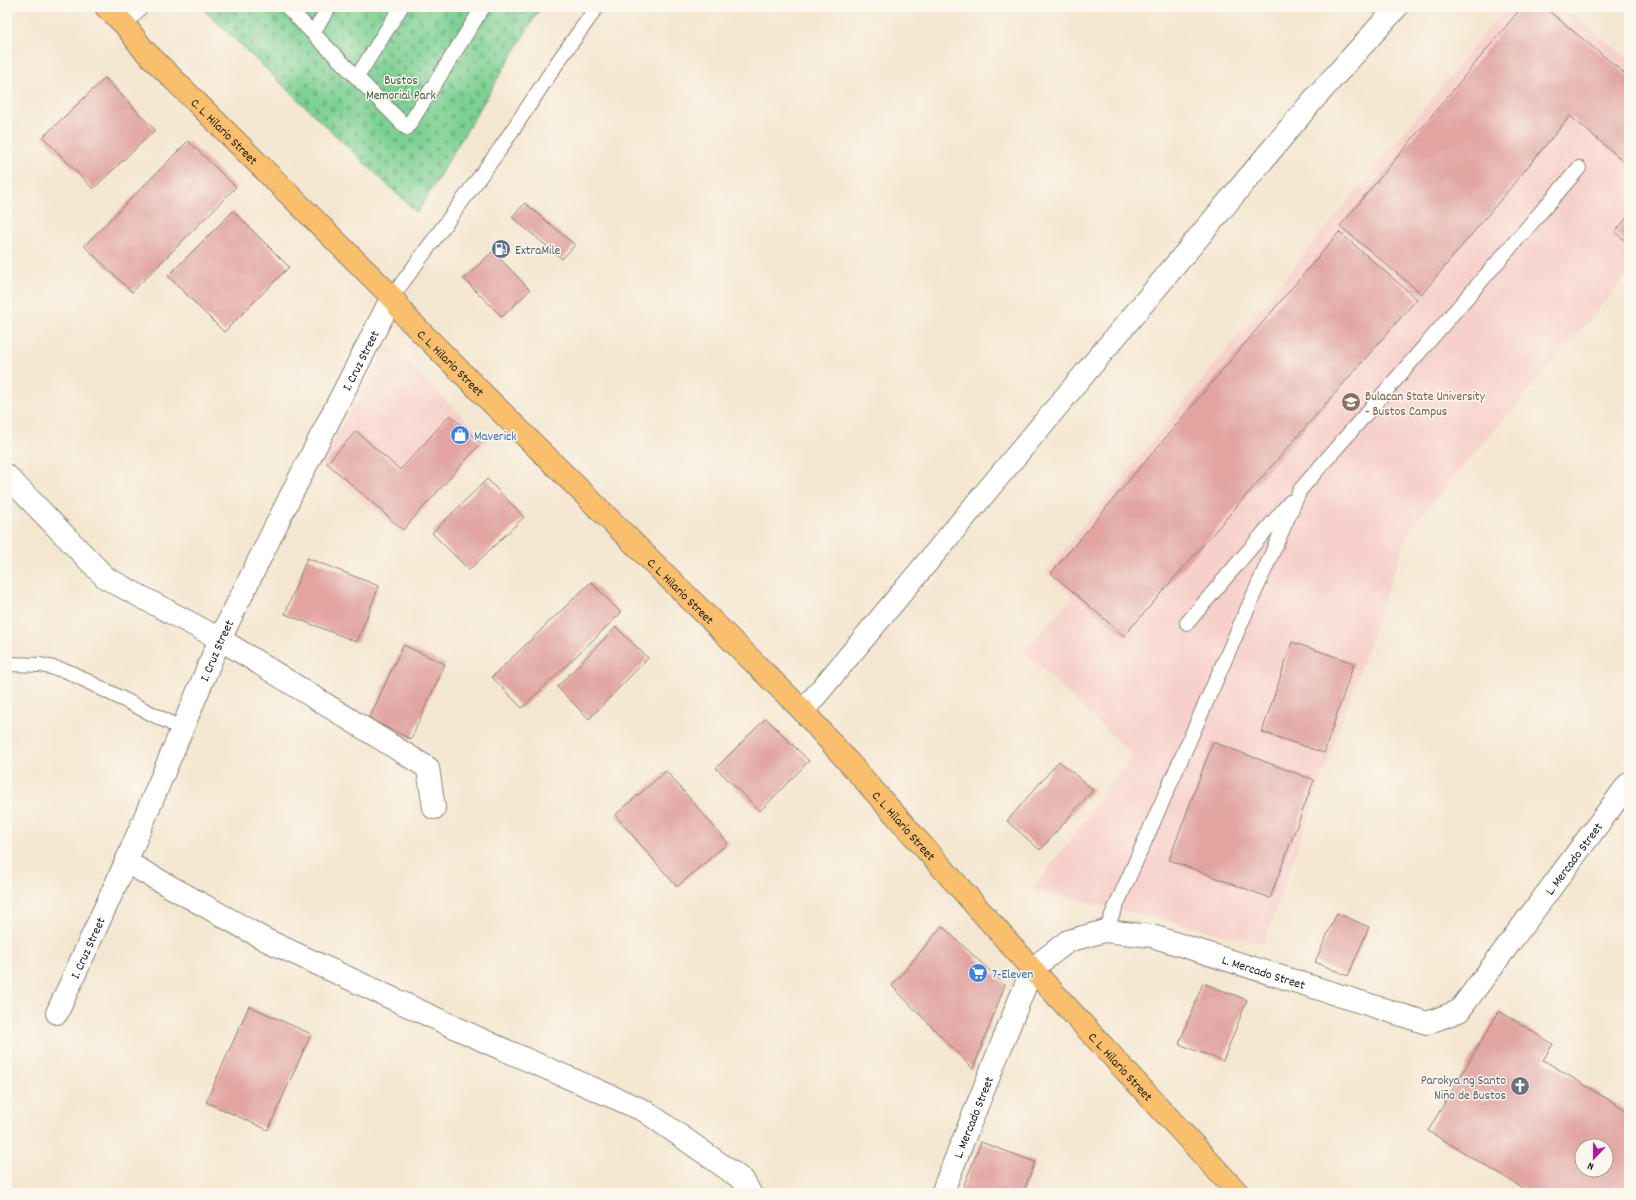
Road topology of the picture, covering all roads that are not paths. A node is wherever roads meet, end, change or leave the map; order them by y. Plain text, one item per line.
1 (106, 7) edge
2 (141, 7) edge
3 (287, 7) edge
4 (329, 7) edge
5 (401, 7) edge
6 (483, 7) edge
7 (597, 7) edge
8 (1397, 7) edge
9 (125, 25) junction
10 (313, 33) junction
11 (357, 78) junction
12 (1579, 168) dead end
13 (392, 297) junction
14 (7, 476) edge
15 (1300, 490) junction
16 (1187, 623) dead end
17 (220, 639) junction
18 (7, 664) edge
19 (803, 711) junction
20 (182, 729) junction
21 (1629, 783) edge
22 (434, 808) dead end
23 (126, 862) junction
24 (1105, 931) junction
25 (1032, 968) junction
26 (57, 1013) dead end
27 (750, 1193) edge
28 (942, 1193) edge
29 (1238, 1193) edge

1 - 9 main road, C. L. Hilario Street
2 - 9 lane
3 - 10 lane
4 - 10 lane
5 - 11 lane
6 - 11 lane
7 - 13 lane
8 - 19 street
9 - 13 main road, C. L. Hilario Street
10 - 11 lane
12 - 15 lane
13 - 17 street, I. Cruz Street
13 - 19 main road, C. L. Hilario Street
14 - 17 street
15 - 16 lane
15 - 24 lane
17 - 20 street, I. Cruz Street
17 - 22 street
18 - 20 lane
19 - 25 main road, C. L. Hilario Street
20 - 23 street, I. Cruz Street
21 - 24 street, L. Mercado Street
23 - 26 street, I. Cruz Street
23 - 27 street
24 - 25 street, L. Mercado Street
25 - 28 street, L. Mercado Street
25 - 29 main road, C. L. Hilario Street

